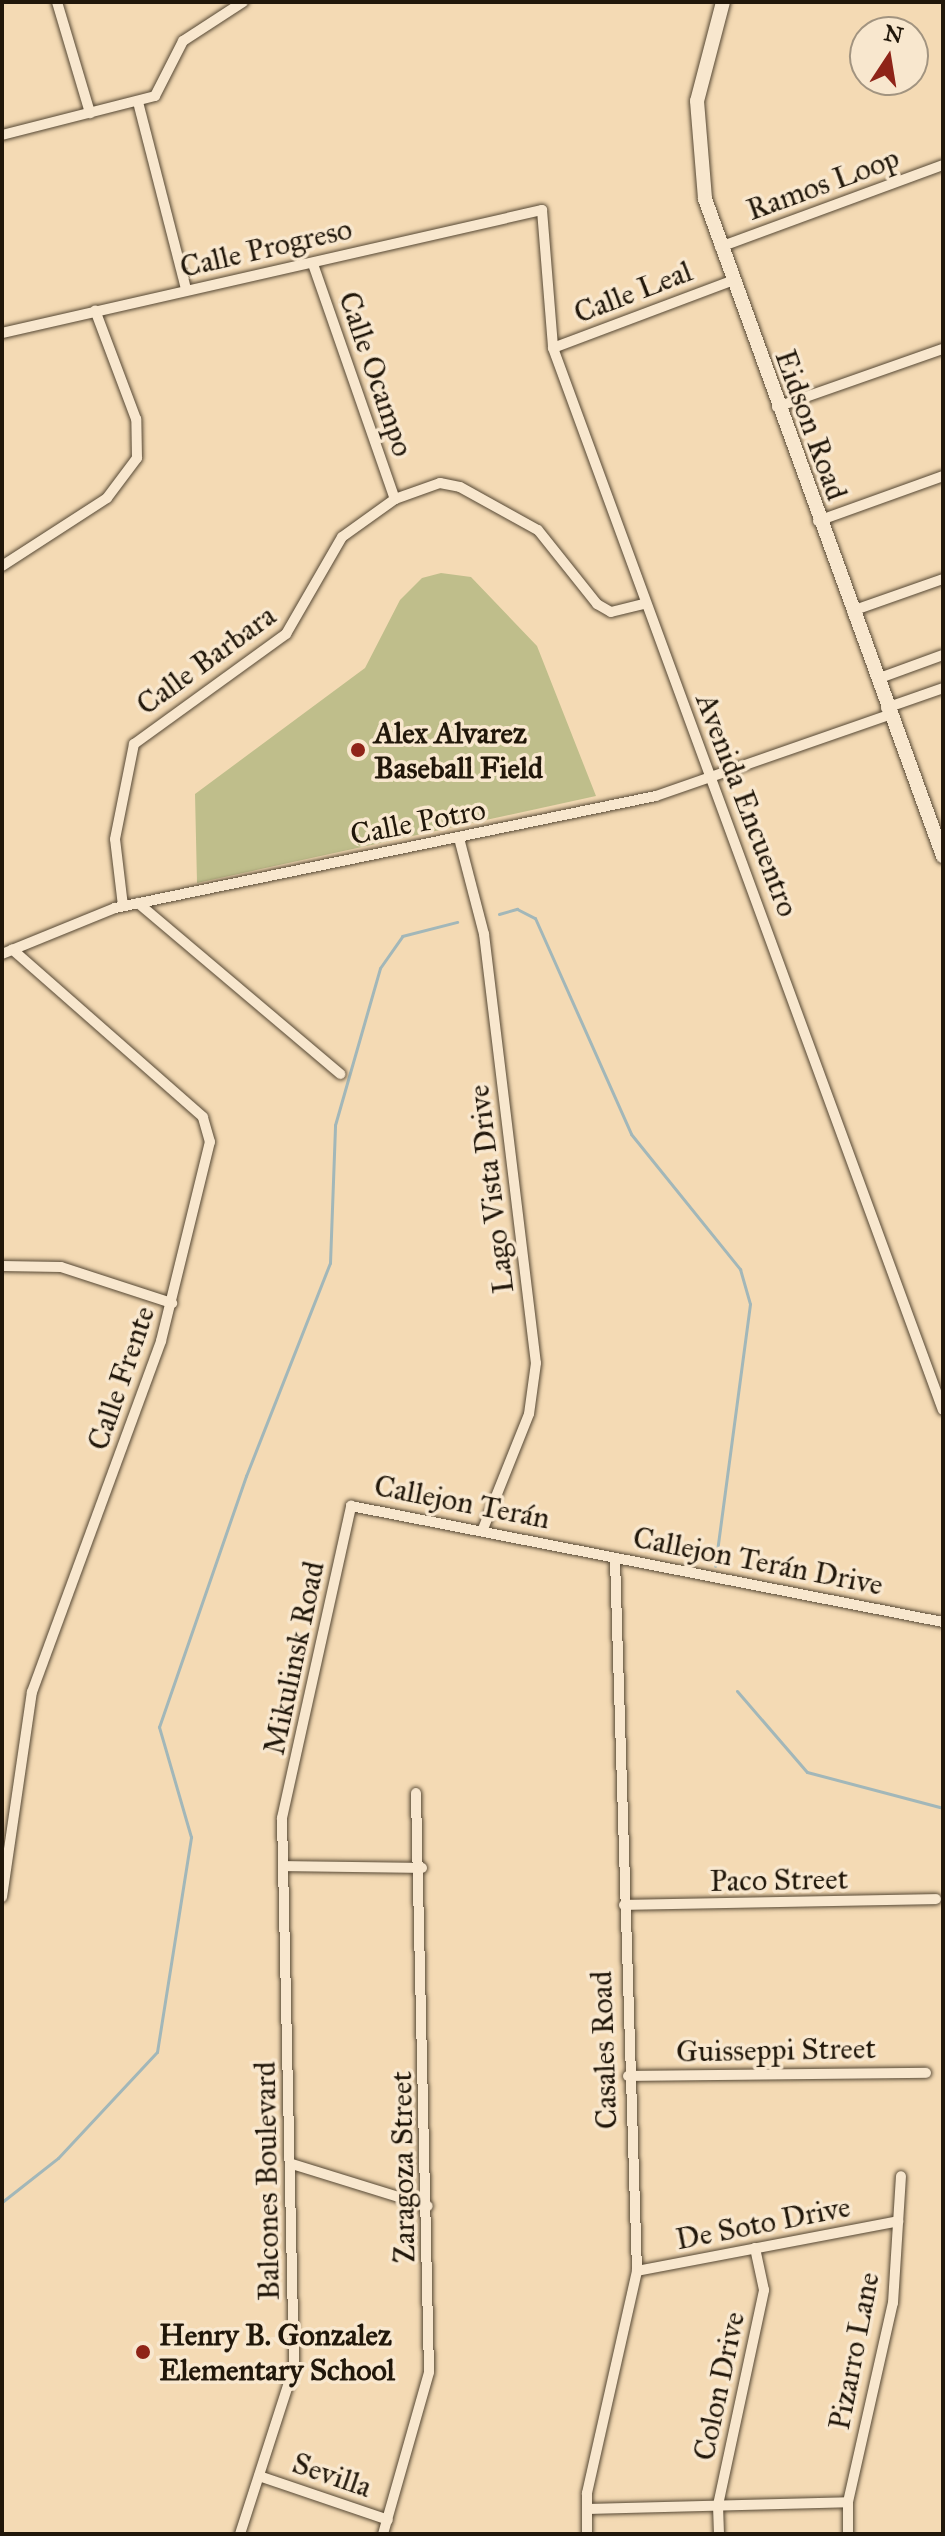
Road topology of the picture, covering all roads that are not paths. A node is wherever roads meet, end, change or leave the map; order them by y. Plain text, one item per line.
1 (55, 2) edge
2 (243, 2) edge
3 (723, 2) edge
4 (138, 102) junction
5 (90, 113) junction
6 (2, 135) edge
7 (943, 165) edge
8 (542, 210) joint
9 (720, 247) junction
10 (313, 264) junction
11 (731, 281) junction
12 (186, 289) junction
13 (95, 310) junction
14 (2, 333) edge
15 (553, 348) junction
16 (943, 349) edge
17 (777, 407) junction
18 (943, 476) edge
19 (395, 499) junction
20 (818, 521) junction
21 (2, 566) edge
22 (943, 579) edge
23 (644, 604) junction
24 (852, 611) junction
25 (943, 655) edge
26 (877, 679) junction
27 (943, 688) edge
28 (887, 711) junction
29 (713, 777) junction
30 (459, 838) junction
31 (943, 856) edge
32 (138, 903) junction
33 (123, 906) junction
34 (7, 952) edge
35 (340, 1074) dead end
36 (2, 1266) edge
37 (172, 1303) junction
38 (943, 1410) edge
39 (351, 1506) joint
40 (483, 1529) junction
41 (564, 1546) joint
42 (615, 1558) junction
43 (943, 1622) edge
44 (416, 1793) dead end
45 (282, 1818) joint
46 (283, 1866) junction
47 (422, 1868) junction
48 (2, 1897) edge
49 (936, 1899) dead end
50 (624, 1905) junction
51 (926, 2073) dead end
52 (628, 2076) junction
53 (292, 2164) junction
54 (901, 2176) dead end
55 (428, 2206) junction
56 (898, 2221) junction
57 (755, 2248) junction
58 (637, 2271) junction
59 (259, 2476) junction
60 (848, 2502) junction
61 (718, 2505) junction
62 (587, 2509) junction
63 (388, 2520) junction
64 (240, 2534) edge
65 (383, 2534) edge
66 (587, 2534) edge
67 (719, 2534) edge
68 (848, 2534) edge

1 - 5 street
2 - 4 street
3 - 9 street, Eidson Road
4 - 5 street
4 - 12 street
5 - 6 street
7 - 9 street, Ramos Loop
8 - 10 street, Calle Progreso
8 - 15 street, Avenida Encuentro
9 - 11 street, Eidson Road
10 - 12 street, Calle Progreso
10 - 19 street, Calle Ocampo
11 - 15 street, Calle Leal
11 - 17 street, Eidson Road
12 - 13 street, Calle Progreso
13 - 14 street, Calle Progreso
13 - 21 street
15 - 23 street, Avenida Encuentro
16 - 17 street
17 - 20 street, Eidson Road
18 - 20 street
19 - 23 street, Calle Barbara
19 - 33 street, Calle Barbara
20 - 24 street, Eidson Road
22 - 24 street
23 - 29 street, Avenida Encuentro
24 - 26 street, Eidson Road
25 - 26 street
26 - 28 street, Eidson Road
27 - 28 street, Calle Potro
28 - 29 street, Calle Potro
28 - 31 street, Eidson Road
29 - 30 street, Calle Potro
29 - 38 street, Avenida Encuentro
30 - 32 street, Calle Potro
30 - 40 street, Lago Vista Drive
32 - 33 street, Calle Potro
32 - 35 street
33 - 34 street, Calle Potro
34 - 37 street, Calle Frente
36 - 37 street
37 - 48 street, Calle Frente
39 - 40 street, Callejon Terán
39 - 45 street, Mikulinsk Road
40 - 41 street, Callejon Terán
41 - 42 street, Callejon Terán Drive
42 - 43 street, Callejon Terán Drive
42 - 50 street, Casales Road
44 - 47 street, Zaragoza Street
45 - 46 street, Balcones Boulevard
46 - 47 street
46 - 53 street, Balcones Boulevard
47 - 55 street, Zaragoza Street
49 - 50 street, Paco Street
50 - 52 street, Casales Road
51 - 52 street, Guisseppi Street
52 - 58 street, Casales Road
53 - 55 street
53 - 59 street, Balcones Boulevard
54 - 56 street, Pizarro Lane
55 - 63 street, Zaragoza Street
56 - 57 street, De Soto Drive
56 - 60 street, Pizarro Lane
57 - 58 street, De Soto Drive
57 - 61 street, Colon Drive
58 - 62 street, Casales Road
59 - 63 street, Sevilla
59 - 64 street, Balcones Boulevard
60 - 61 street
60 - 68 street, Pizarro Lane
61 - 62 street
61 - 67 street, Colon Drive
62 - 66 street, Casales Road
63 - 65 street, Zaragoza Street

